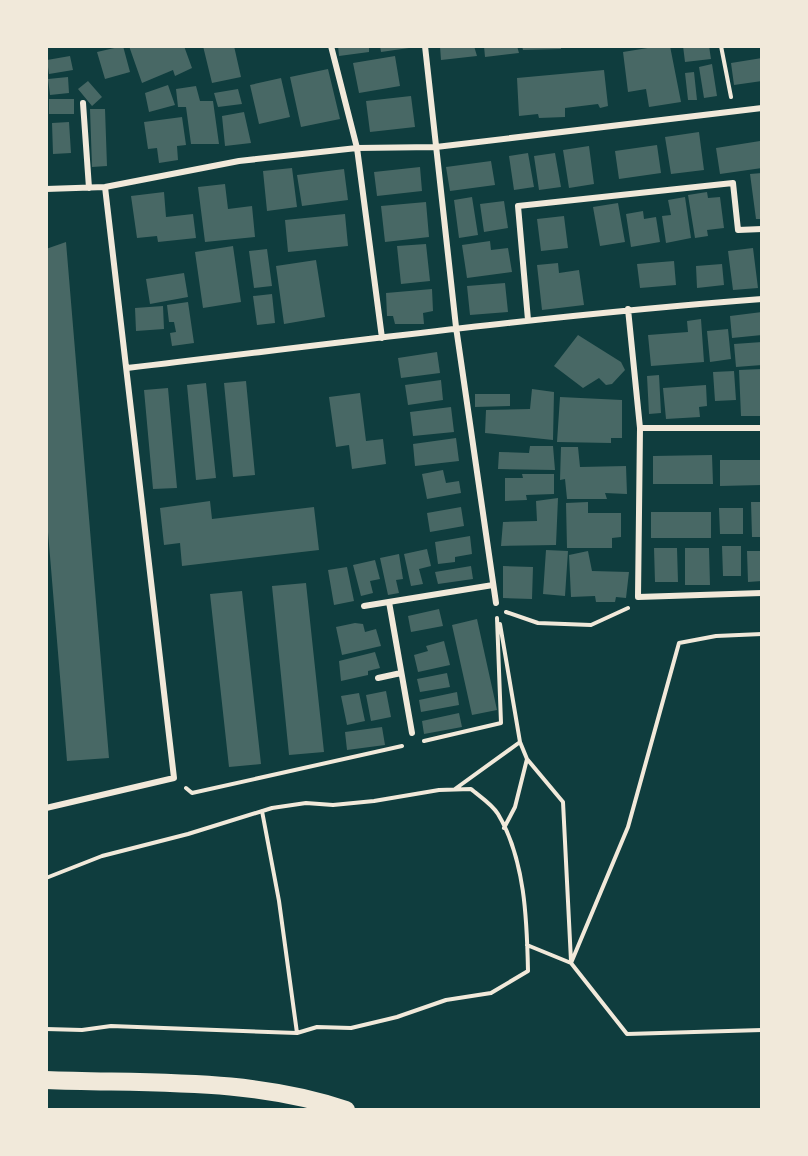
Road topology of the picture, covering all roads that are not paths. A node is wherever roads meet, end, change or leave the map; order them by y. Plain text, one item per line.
1 (331, 46) edge
2 (425, 46) edge
3 (83, 103) dead end
4 (762, 108) edge
5 (436, 147) junction
6 (357, 148) junction
7 (89, 188) junction
8 (105, 188) junction
9 (46, 189) edge
10 (762, 229) edge
11 (762, 299) edge
12 (628, 309) junction
13 (528, 320) junction
14 (456, 327) junction
15 (382, 338) junction
16 (127, 368) junction
17 (640, 428) junction
18 (762, 428) edge
19 (493, 585) junction
20 (762, 593) edge
21 (388, 602) junction
22 (496, 605) road end
23 (364, 606) dead end
24 (401, 673) junction
25 (378, 678) dead end
26 (412, 733) dead end
27 (46, 808) edge
28 (46, 1080) edge
29 (346, 1110) edge

1 - 6 street
2 - 5 street
3 - 7 street
4 - 5 street
5 - 6 street
5 - 14 street
6 - 8 street
6 - 15 street
7 - 8 street
7 - 9 street
8 - 16 street
10 - 13 street
11 - 12 street
12 - 13 street
12 - 17 street
13 - 14 street
14 - 15 street
14 - 19 street
15 - 16 street
16 - 27 street
17 - 18 street
17 - 20 street
19 - 21 street
19 - 22 street
21 - 23 street
21 - 24 street
24 - 25 street
24 - 26 street
28 - 29 highway

